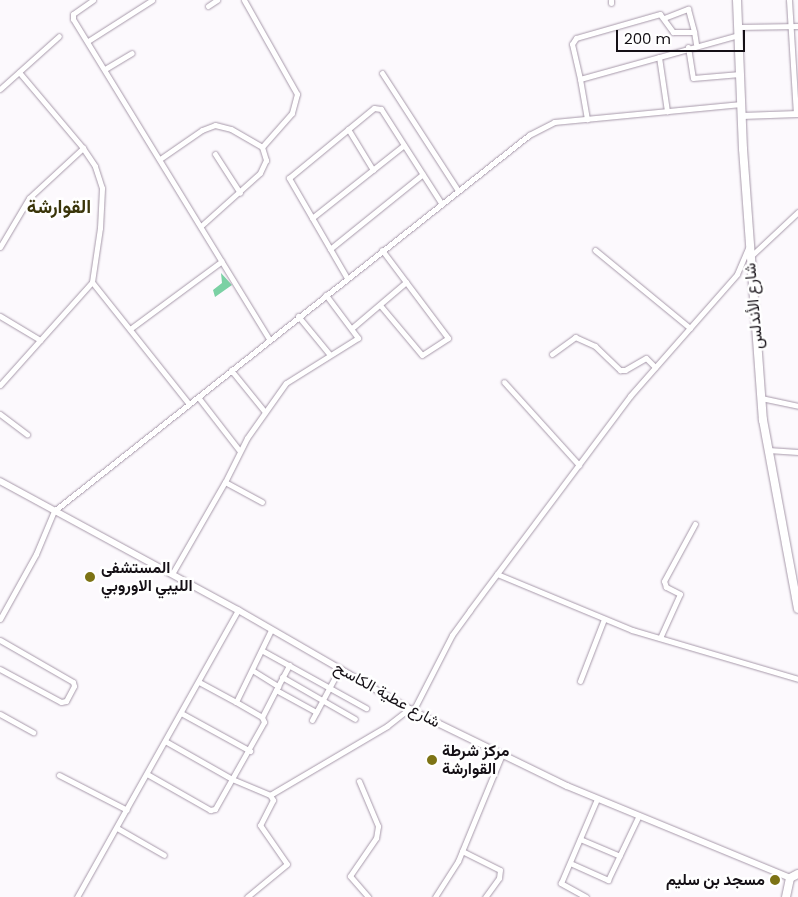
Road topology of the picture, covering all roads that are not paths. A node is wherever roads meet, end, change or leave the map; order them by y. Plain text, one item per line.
1 (93, 0) edge
2 (152, 0) edge
3 (217, 0) edge
4 (244, 0) edge
5 (738, 0) edge
6 (789, 0) edge
7 (208, 6) dead end
8 (664, 18) junction
9 (791, 26) junction
10 (798, 26) edge
11 (739, 31) junction
12 (694, 32) junction
13 (59, 36) dead end
14 (88, 41) junction
15 (696, 44) junction
16 (688, 48) junction
17 (132, 53) dead end
18 (658, 57) junction
19 (105, 70) junction
20 (19, 72) junction
21 (382, 73) dead end
22 (740, 74) junction
23 (580, 79) junction
24 (0, 89) edge
25 (741, 104) junction
26 (667, 111) junction
27 (797, 114) edge
28 (742, 116) junction
29 (586, 119) junction
30 (348, 129) junction
31 (404, 145) junction
32 (262, 147) junction
33 (83, 148) junction
34 (215, 154) dead end
35 (160, 159) junction
36 (373, 170) junction
37 (423, 174) junction
38 (457, 189) junction
39 (240, 193) junction
40 (441, 202) junction
41 (798, 212) edge
42 (312, 218) junction
43 (201, 226) junction
44 (0, 247) edge
45 (749, 247) junction
46 (330, 249) junction
47 (382, 250) junction
48 (595, 250) dead end
49 (750, 257) junction
50 (222, 261) junction
51 (347, 278) junction
52 (92, 282) junction
53 (406, 282) junction
54 (326, 294) junction
55 (380, 305) junction
56 (0, 316) edge
57 (298, 316) junction
58 (352, 328) junction
59 (690, 328) junction
60 (130, 330) junction
61 (269, 339) junction
62 (40, 340) junction
63 (552, 354) dead end
64 (330, 356) junction
65 (655, 367) junction
66 (231, 370) junction
67 (504, 382) dead end
68 (0, 385) edge
69 (198, 397) junction
70 (761, 398) junction
71 (189, 404) junction
72 (798, 406) edge
73 (265, 412) junction
74 (0, 414) edge
75 (27, 434) dead end
76 (239, 450) junction
77 (768, 450) junction
78 (798, 452) edge
79 (579, 464) junction
80 (0, 481) edge
81 (225, 482) junction
82 (262, 502) dead end
83 (54, 511) junction
84 (695, 524) dead end
85 (172, 574) junction
86 (497, 574) junction
87 (795, 576) edge
88 (798, 609) edge
89 (238, 610) junction
90 (0, 619) edge
91 (604, 619) junction
92 (271, 630) junction
93 (660, 638) junction
94 (0, 640) edge
95 (263, 651) junction
96 (289, 665) junction
97 (340, 668) junction
98 (0, 669) edge
99 (252, 670) junction
100 (282, 677) junction
101 (798, 679) edge
102 (580, 681) dead end
103 (199, 682) junction
104 (331, 686) junction
105 (277, 688) junction
106 (323, 700) junction
107 (236, 702) junction
108 (366, 708) dead end
109 (412, 710) junction
110 (316, 712) junction
111 (181, 713) junction
112 (0, 714) edge
113 (262, 717) junction
114 (355, 718) dead end
115 (312, 720) dead end
116 (33, 732) dead end
117 (165, 741) junction
118 (250, 751) junction
119 (502, 754) junction
120 (147, 774) junction
121 (60, 775) dead end
122 (232, 779) junction
123 (359, 781) dead end
124 (270, 795) junction
125 (597, 799) junction
126 (127, 810) junction
127 (638, 817) junction
128 (117, 828) junction
129 (580, 839) junction
130 (462, 851) junction
131 (164, 855) dead end
132 (620, 856) junction
133 (570, 863) junction
134 (798, 874) edge
135 (790, 878) junction
136 (77, 897) edge
137 (247, 897) edge
138 (368, 897) edge
139 (435, 897) edge
140 (485, 897) edge
141 (586, 897) edge
142 (786, 897) edge

1 - 14 street
2 - 14 street
3 - 7 street
4 - 32 street
5 - 11 main road, شارع الأندلس
6 - 9 street
8 - 12 street
8 - 12 street
8 - 23 street
9 - 10 street
9 - 11 street
9 - 27 street
11 - 15 street
11 - 22 main road, شارع الأندلس
12 - 15 street
13 - 20 street
14 - 19 street
15 - 16 street
16 - 18 street
16 - 22 street
17 - 19 street
18 - 23 street
18 - 26 street
19 - 35 street
20 - 24 street
20 - 33 street
21 - 38 street
22 - 25 main road, شارع الأندلس
23 - 29 street
25 - 26 street
25 - 28 main road, شارع الأندلس
26 - 29 street
27 - 28 street
28 - 45 main road, شارع الأندلس
29 - 38 street
30 - 31 street
30 - 36 street
30 - 42 street
31 - 36 street
31 - 37 street
32 - 35 street
32 - 39 street
33 - 44 street
33 - 52 street
34 - 39 street
35 - 43 street
36 - 42 street
37 - 40 street
37 - 46 street
38 - 40 street
39 - 43 street
40 - 47 street
41 - 49 street
42 - 46 street
43 - 50 street
45 - 49 main road, شارع الأندلس
45 - 59 street
46 - 51 street
47 - 51 street
47 - 53 street
48 - 59 street
49 - 70 main road, شارع الأندلس
50 - 60 street
50 - 61 street
51 - 54 street
52 - 60 street
52 - 62 street
53 - 55 street
53 - 55 street
54 - 57 street
54 - 58 street
55 - 58 street
56 - 62 street
57 - 61 street
57 - 64 street
58 - 64 street
59 - 65 street
60 - 71 street
61 - 66 street
62 - 68 street
63 - 65 street
64 - 73 street
65 - 79 street
66 - 69 street
66 - 73 street
67 - 79 street
69 - 71 street
69 - 76 street
70 - 72 street
70 - 77 main road, شارع الأندلس
71 - 83 street
73 - 76 street
74 - 75 street
76 - 81 street
77 - 78 street
77 - 87 main road, شارع الأندلس
79 - 86 street
80 - 83 street, شارع عطية الكاسح
81 - 82 street
81 - 85 street
83 - 85 street, شارع عطية الكاسح
83 - 90 street
84 - 93 street
85 - 89 street, شارع عطية الكاسح
86 - 91 street
86 - 109 street
87 - 88 main road, شارع الأندلس
89 - 92 street, شارع عطية الكاسح
89 - 103 street
91 - 93 street
91 - 102 street
92 - 95 street
92 - 97 street, شارع عطية الكاسح
93 - 101 street
94 - 98 street
95 - 96 street
95 - 99 street
96 - 100 street
96 - 104 street
97 - 104 street
97 - 109 street, شارع عطية الكاسح
99 - 105 street
99 - 107 street
100 - 105 street
100 - 106 street
103 - 107 street
103 - 111 street
104 - 106 street
104 - 108 street
105 - 110 street
105 - 113 street
106 - 110 street
106 - 114 street
107 - 113 street
109 - 119 street, شارع عطية الكاسح
109 - 124 street
110 - 115 street
111 - 117 street
111 - 118 street
112 - 116 street
113 - 118 street
117 - 120 street
117 - 122 street
118 - 122 street
119 - 125 street, شارع عطية الكاسح
119 - 130 street
120 - 122 street
120 - 126 street
121 - 126 street
122 - 124 street
123 - 138 street
124 - 137 street
125 - 127 street, شارع عطية الكاسح
125 - 129 street
126 - 128 street
127 - 132 street
127 - 135 street, شارع عطية الكاسح
128 - 131 street
128 - 136 street
129 - 132 street
129 - 133 street
130 - 139 street
130 - 140 street
132 - 133 street
133 - 141 street
134 - 135 main road
135 - 142 main road

